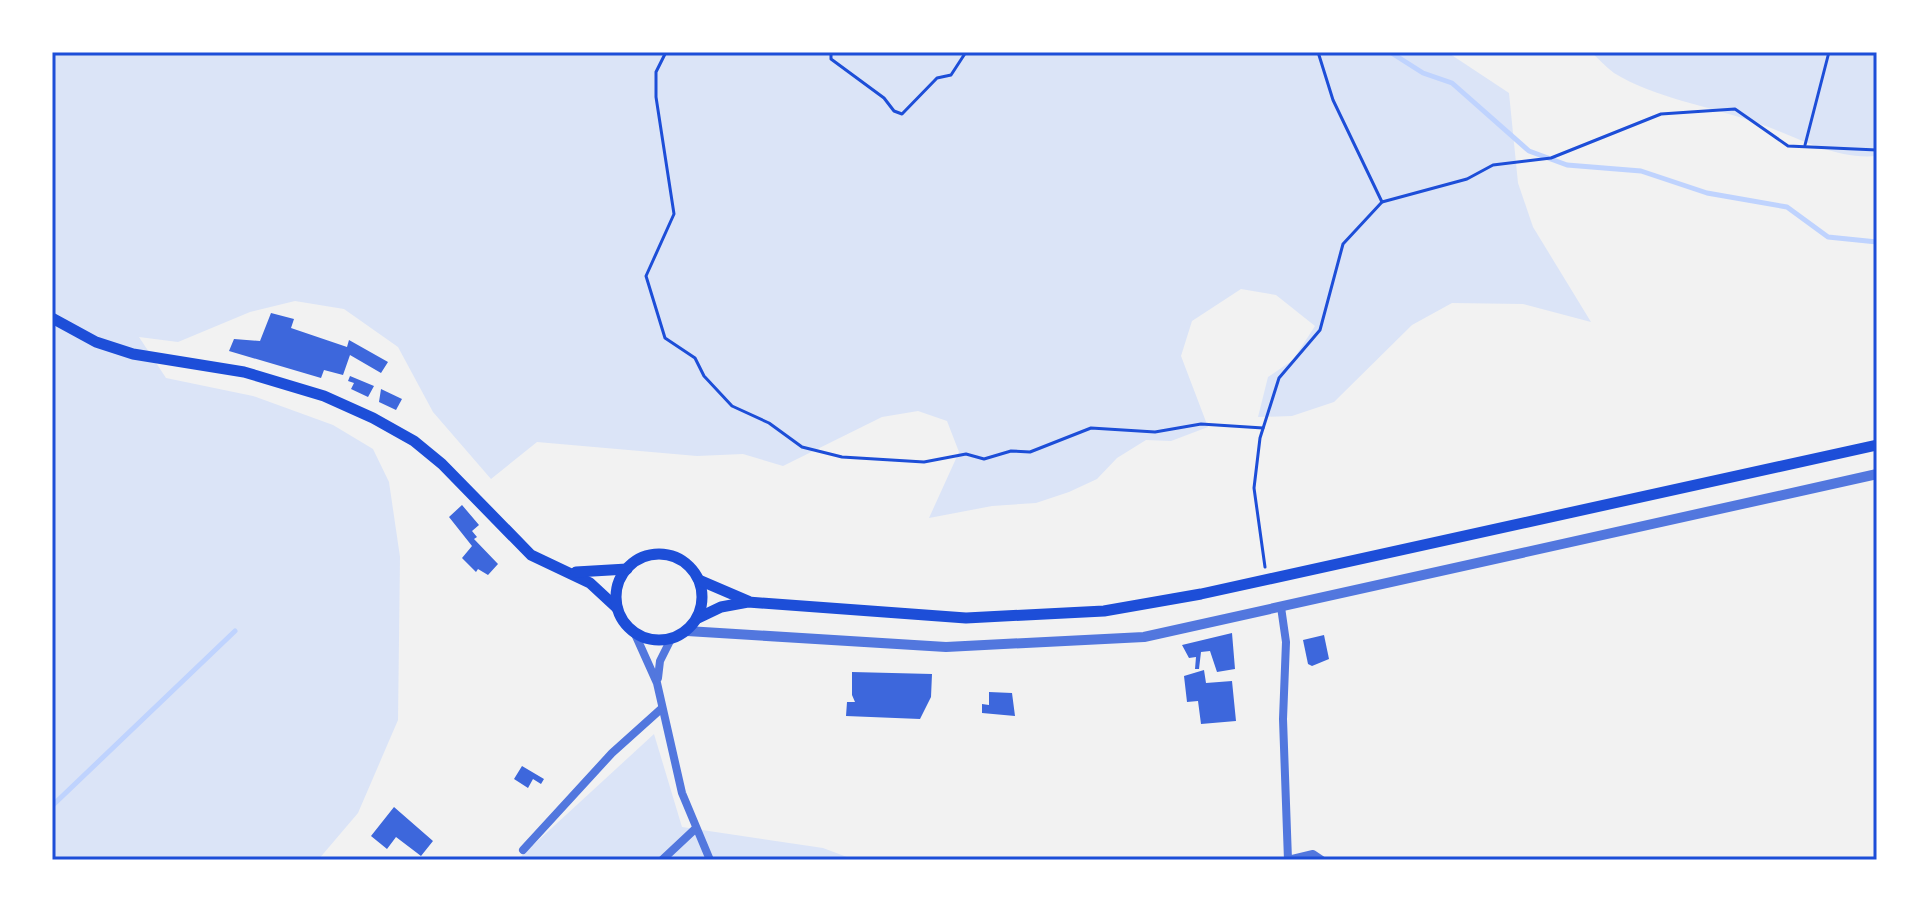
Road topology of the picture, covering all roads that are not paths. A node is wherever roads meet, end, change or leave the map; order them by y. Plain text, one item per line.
1 (52, 318) edge
2 (1877, 445) edge
3 (1877, 474) edge
4 (627, 569) junction
5 (570, 572) junction
6 (699, 580) junction
7 (748, 602) junction
8 (1281, 607) junction
9 (617, 608) junction
10 (698, 618) junction
11 (687, 631) junction
12 (635, 634) junction
13 (671, 639) junction
14 (657, 683) junction
15 (661, 709) junction
16 (694, 830) junction
17 (523, 850) dead end
18 (662, 860) edge
19 (710, 860) edge
20 (1287, 860) edge
21 (1322, 860) edge

1 - 5 main road
2 - 7 main road
3 - 8 street
4 - 5 main road
4 - 6 main road
4 - 9 main road
5 - 9 main road
6 - 7 main road
6 - 10 main road
7 - 10 main road
8 - 11 street
8 - 20 street
9 - 12 main road
10 - 11 main road
11 - 13 main road
12 - 13 main road
12 - 14 street
13 - 14 street
14 - 15 street
15 - 16 street
15 - 17 street
16 - 18 street
16 - 19 street
20 - 21 street

